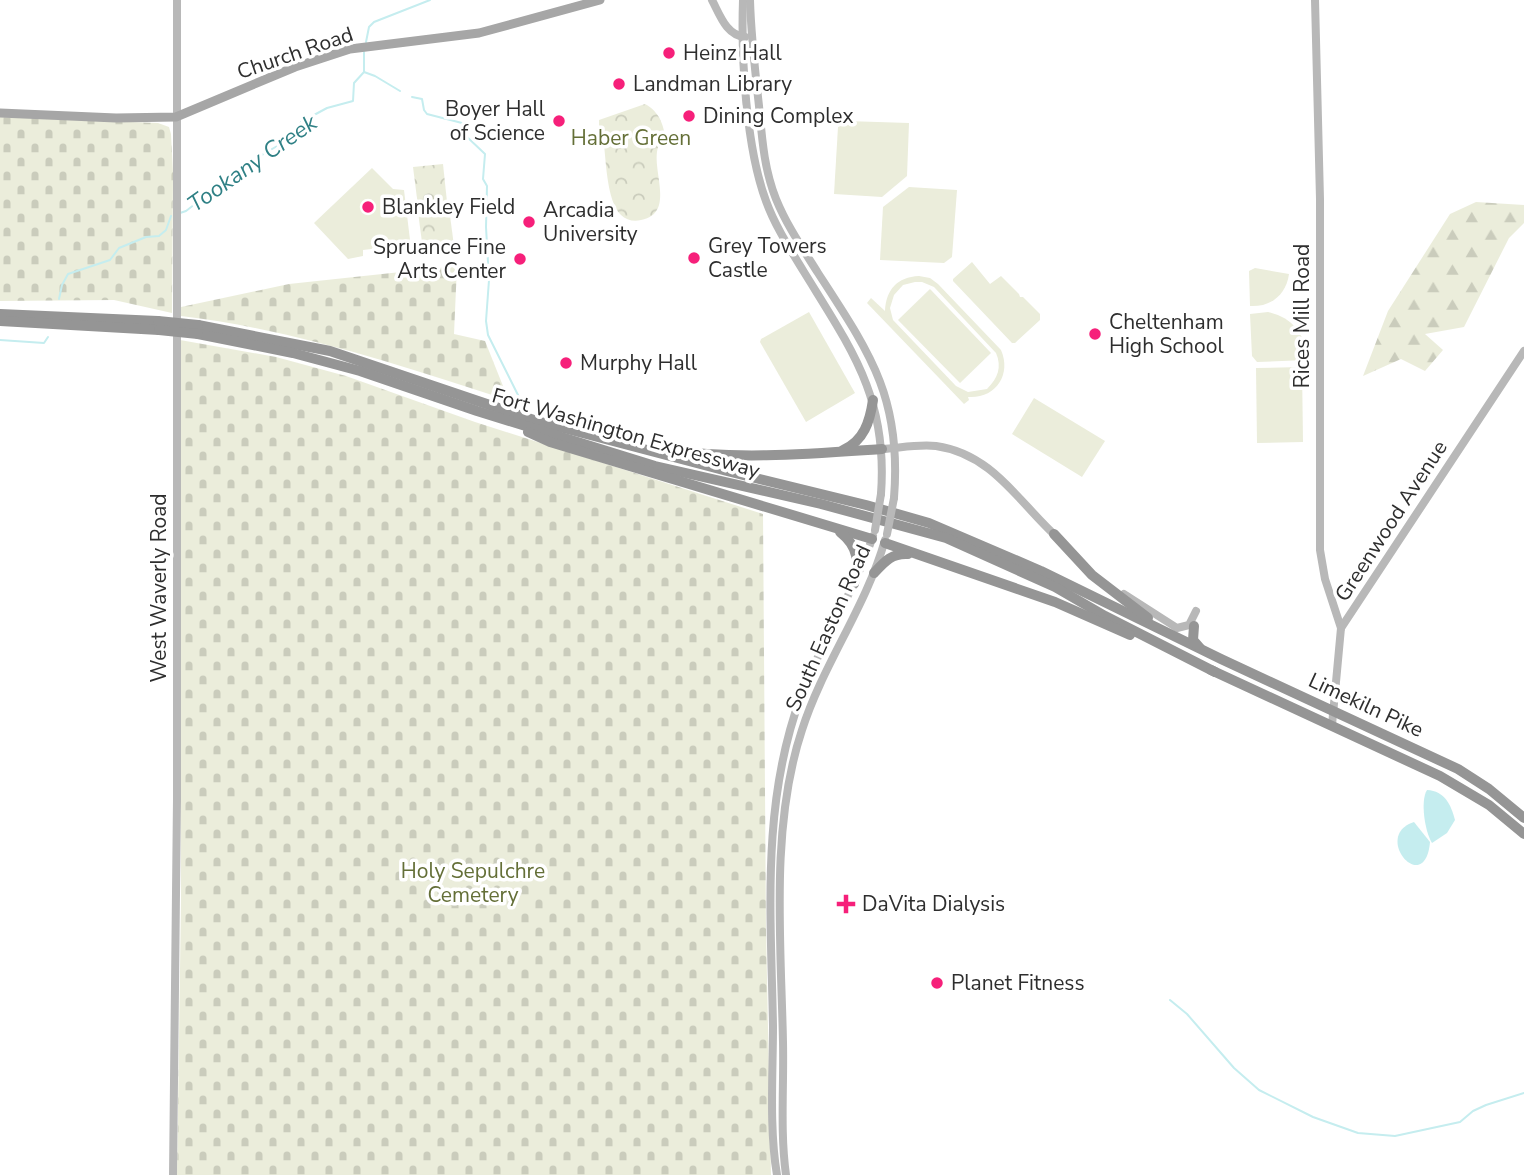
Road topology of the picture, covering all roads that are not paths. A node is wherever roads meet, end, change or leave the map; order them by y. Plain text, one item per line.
1 (177, 0) edge
2 (600, 0) edge
3 (712, 0) edge
4 (743, 0) edge
5 (750, 0) edge
6 (1315, 0) edge
7 (747, 38) junction
8 (0, 113) edge
9 (176, 117) junction
10 (800, 245) junction
11 (791, 250) junction
12 (0, 314) edge
13 (0, 321) edge
14 (158, 326) junction
15 (198, 329) junction
16 (1524, 351) edge
17 (873, 400) junction
18 (477, 411) junction
19 (617, 443) junction
20 (895, 448) junction
21 (882, 449) junction
22 (836, 452) junction
23 (834, 527) junction
24 (873, 534) junction
25 (1054, 534) junction
26 (886, 538) junction
27 (926, 557) junction
28 (874, 573) junction
29 (854, 584) junction
30 (1196, 611) dead end
31 (1194, 626) dead end
32 (1341, 628) junction
33 (1184, 640) junction
34 (1200, 648) junction
35 (1215, 672) junction
36 (1334, 711) junction
37 (1332, 725) junction
38 (1524, 818) edge
39 (1524, 834) edge
40 (787, 1172) edge
41 (776, 1174) edge
42 (173, 1175) edge

1 - 9 main road, West Waverly Road
2 - 9 main road, Church Road
3 - 7 main road
4 - 7 main road, South Easton Road
5 - 7 main road, South Easton Road
6 - 32 main road, Rices Mill Road
7 - 10 main road, South Easton Road
7 - 11 main road, South Easton Road
8 - 9 main road, Church Road
9 - 42 main road, West Waverly Road
10 - 11 main road
10 - 20 main road, South Easton Road
11 - 17 main road, South Easton Road
12 - 14 highway, Fort Washington Expressway
13 - 14 highway, Fort Washington Expressway
14 - 15 highway, Fort Washington Expressway, bridge
15 - 18 highway, Fort Washington Expressway
15 - 19 highway, Fort Washington Expressway
16 - 32 main road, Greenwood Avenue
17 - 21 main road, South Easton Road
17 - 22 highway
18 - 23 highway
18 - 35 highway, Fort Washington Expressway
19 - 22 highway
19 - 33 highway, Fort Washington Expressway
20 - 21 main road
20 - 25 main road
20 - 26 main road, South Easton Road, bridge
21 - 22 highway
21 - 24 main road, South Easton Road, bridge
23 - 24 highway
23 - 29 highway
24 - 26 main road
24 - 29 main road, South Easton Road
25 - 30 main road
25 - 33 highway
26 - 27 highway
26 - 28 main road, South Easton Road
27 - 28 highway
27 - 35 highway
28 - 40 main road, South Easton Road
29 - 41 main road, South Easton Road
31 - 34 highway
32 - 36 main road, Greenwood Avenue
33 - 34 highway, Limekiln Pike
34 - 36 highway, Limekiln Pike
35 - 37 highway, Limekiln Pike
36 - 37 main road, Greenwood Avenue
36 - 38 highway, Limekiln Pike
37 - 39 highway, Limekiln Pike

